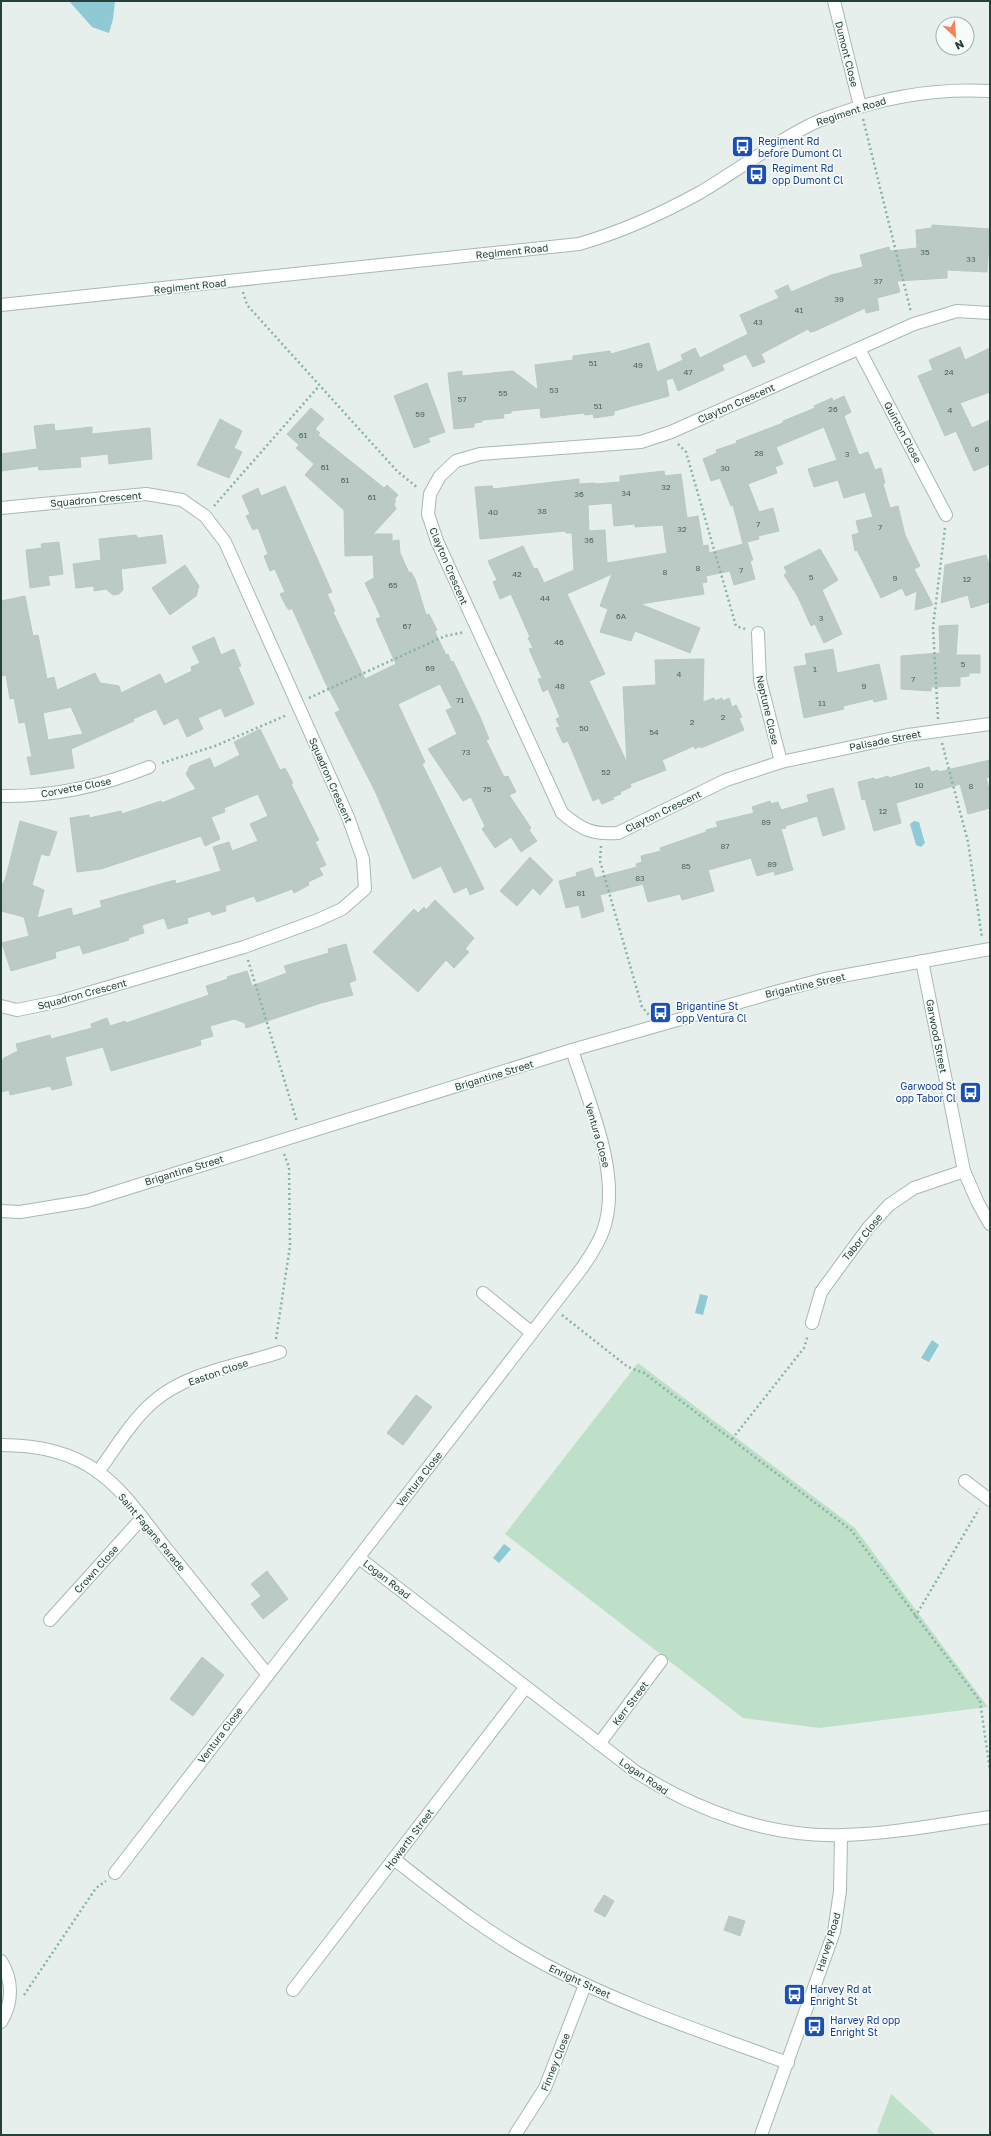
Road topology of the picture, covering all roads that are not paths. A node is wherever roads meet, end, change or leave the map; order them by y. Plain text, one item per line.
1 (834, 1) edge
2 (990, 91) edge
3 (860, 106) junction
4 (1, 305) edge
5 (990, 313) edge
6 (859, 349) junction
7 (1, 508) edge
8 (946, 515) dead end
9 (758, 633) road end
10 (990, 724) edge
11 (781, 762) junction
12 (149, 768) road end
13 (1, 796) edge
14 (990, 949) edge
15 (922, 961) junction
16 (1, 1006) edge
17 (572, 1050) junction
18 (964, 1171) junction
19 (1, 1211) edge
20 (990, 1224) edge
21 (483, 1293) dead end
22 (812, 1323) road end
23 (532, 1333) junction
24 (277, 1353) road end
25 (1, 1445) edge
26 (98, 1472) junction
27 (965, 1481) dead end
28 (987, 1499) edge
29 (142, 1518) junction
30 (359, 1558) junction
31 (50, 1620) dead end
32 (661, 1662) dead end
33 (267, 1674) junction
34 (525, 1688) junction
35 (600, 1744) junction
36 (990, 1817) edge
37 (841, 1836) junction
38 (394, 1859) junction
39 (115, 1873) road end
40 (1, 1961) edge
41 (585, 1985) junction
42 (293, 1990) dead end
43 (6, 2012) edge
44 (788, 2063) junction
45 (515, 2135) edge
46 (761, 2135) edge

1 - 3 street, Dumont Close
2 - 3 street, Regiment Road
3 - 4 street, Regiment Road
5 - 6 street, Clayton Crescent
6 - 8 street, Quinton Close
6 - 11 street, Clayton Crescent
7 - 16 street, Squadron Crescent
9 - 11 street, Neptune Close
10 - 11 street, Palisade Street
12 - 13 street, Corvette Close
14 - 15 street, Brigantine Street
15 - 17 street, Brigantine Street
15 - 18 street, Garwood Street
17 - 19 street, Brigantine Street
17 - 23 street, Ventura Close
18 - 20 street, Garwood Street
18 - 22 street, Tabor Close
21 - 23 street
23 - 30 street, Ventura Close
24 - 26 street, Easton Close
25 - 26 street, Saint Fagans Parade
26 - 29 street, Saint Fagans Parade
27 - 28 street
29 - 31 street, Crown Close
29 - 33 street, Saint Fagans Parade
30 - 33 street, Ventura Close
30 - 34 street, Logan Road
32 - 35 street, Kerr Street
33 - 39 street, Ventura Close
34 - 35 street, Logan Road
34 - 38 street, Howarth Street
35 - 37 street, Logan Road
36 - 37 street, Logan Road
37 - 44 street, Harvey Road
38 - 41 street, Enright Street
38 - 42 street, Howarth Street
40 - 43 street
41 - 44 street, Enright Street
41 - 45 street, Finney Close
44 - 46 street, Harvey Road

